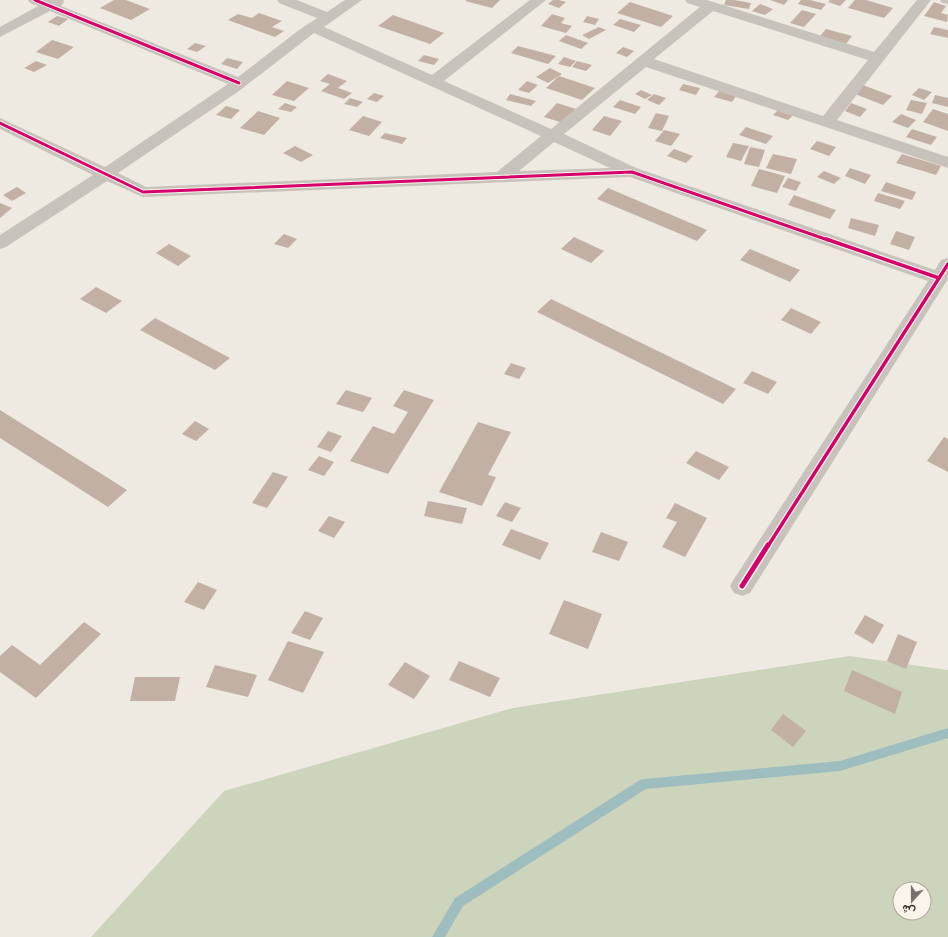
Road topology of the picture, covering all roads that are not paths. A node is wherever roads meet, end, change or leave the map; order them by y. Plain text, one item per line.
1 (35, 0) edge
2 (284, 0) edge
3 (355, 0) edge
4 (539, 0) edge
5 (692, 0) edge
6 (924, 0) edge
7 (54, 3) edge
8 (710, 6) junction
9 (328, 17) junction
10 (313, 27) junction
11 (0, 33) edge
12 (877, 58) junction
13 (644, 61) junction
14 (433, 82) junction
15 (239, 83) junction
16 (827, 122) junction
17 (0, 123) edge
18 (552, 136) junction
19 (948, 163) edge
20 (632, 172) junction
21 (106, 174) junction
22 (502, 177) junction
23 (0, 243) edge
24 (943, 271) edge
25 (742, 586) dead end

1 - 7 street
2 - 9 street
3 - 9 street
4 - 14 street
5 - 8 street
6 - 12 street
7 - 11 street
7 - 15 street
8 - 12 street
8 - 13 street
9 - 10 street
10 - 14 street
10 - 15 street
12 - 16 street
13 - 16 street
13 - 18 street
14 - 18 street
15 - 21 street
16 - 19 street
17 - 21 street
18 - 20 street
18 - 22 street
20 - 22 street
20 - 24 street
21 - 22 street
21 - 23 street
24 - 25 street

